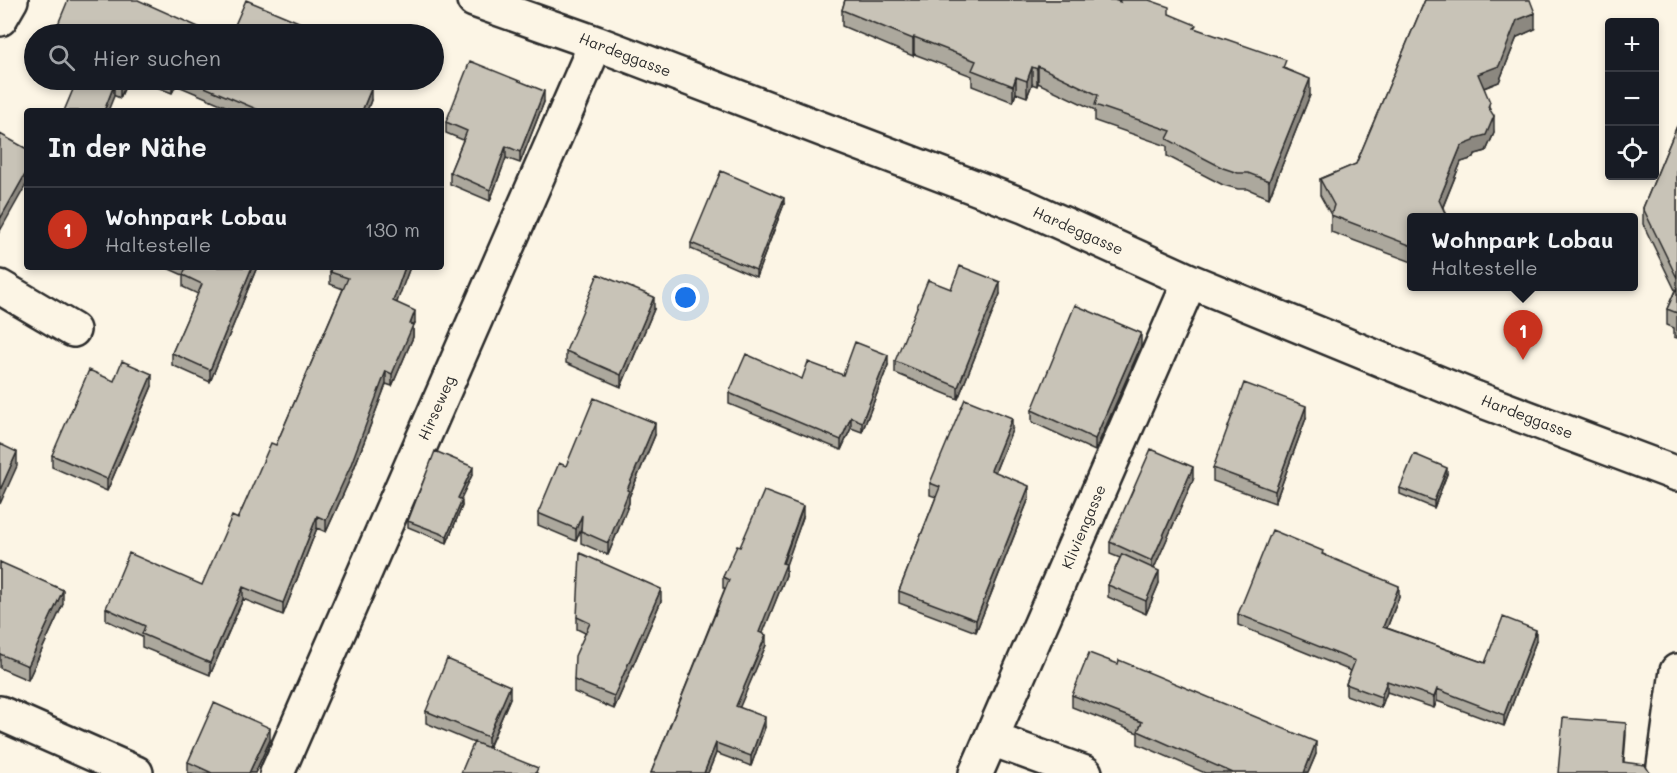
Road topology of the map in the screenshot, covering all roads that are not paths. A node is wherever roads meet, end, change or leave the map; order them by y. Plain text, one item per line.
1 (12, 0) edge
2 (474, 0) edge
3 (0, 19) edge
4 (596, 43) junction
5 (1190, 281) junction
6 (0, 287) edge
7 (73, 330) dead end
8 (1677, 474) edge
9 (1677, 671) edge
10 (0, 713) edge
11 (992, 739) junction
12 (136, 773) edge
13 (277, 773) edge
14 (976, 773) edge
15 (1085, 773) edge
16 (1663, 773) edge

1 - 3 street
2 - 4 street, Hardeggasse
4 - 5 street, Hardeggasse
4 - 13 street, Hirseweg
5 - 8 street, Hardeggasse
5 - 11 street, Kliviengasse
6 - 7 street
9 - 16 street
10 - 12 street
11 - 14 street, Kliviengasse
11 - 15 street

